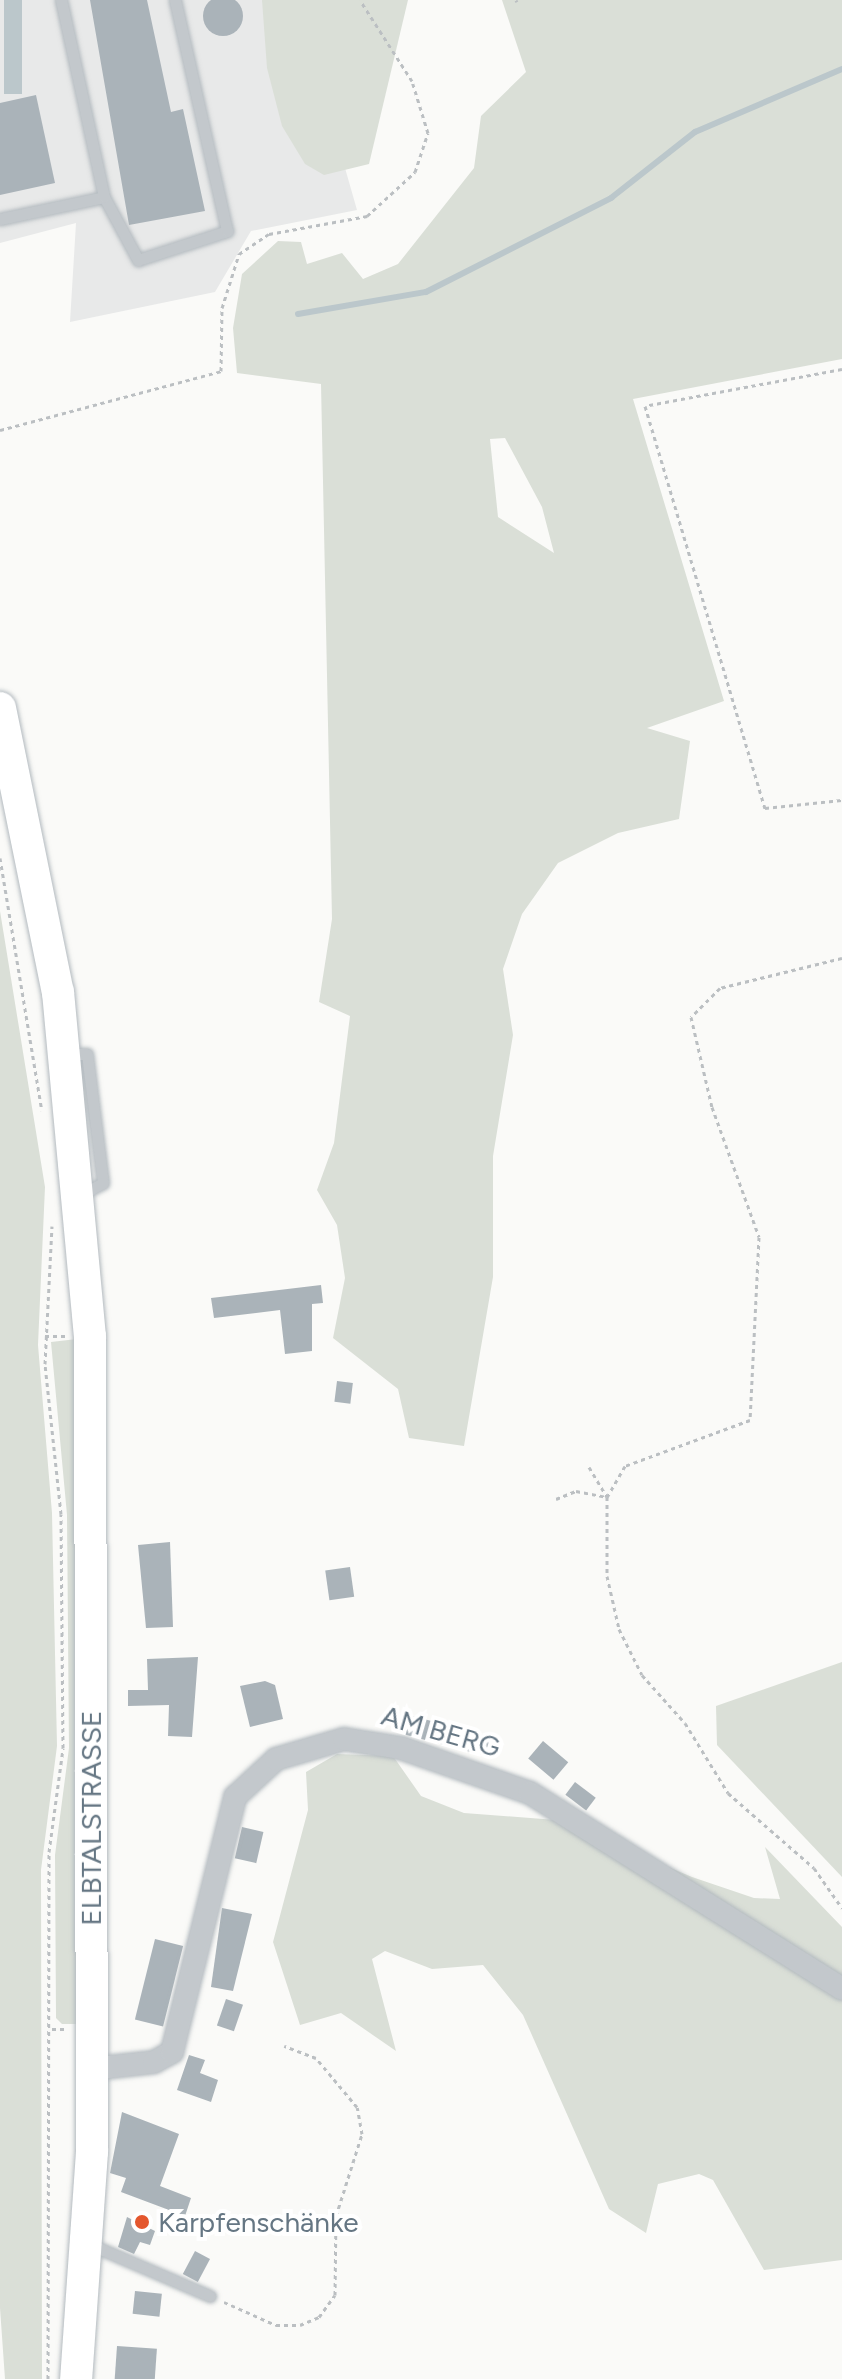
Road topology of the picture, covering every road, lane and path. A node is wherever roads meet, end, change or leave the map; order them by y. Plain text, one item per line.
1 (61, 0) edge
2 (175, 0) edge
3 (360, 0) edge
4 (104, 197) junction
5 (0, 219) edge
6 (842, 369) edge
7 (0, 430) edge
8 (0, 708) edge
9 (842, 800) edge
10 (0, 858) edge
11 (842, 958) edge
12 (42, 1116) dead end
13 (52, 1221) dead end
14 (589, 1467) dead end
15 (607, 1497) junction
16 (556, 1499) dead end
17 (842, 1908) edge
18 (842, 1989) edge
19 (284, 2046) dead end
20 (91, 2069) junction
21 (87, 2243) junction
22 (210, 2296) joint
23 (48, 2379) edge
24 (76, 2379) edge

1 - 4 lane
2 - 4 lane
3 - 7 path
4 - 5 lane
6 - 9 path
8 - 20 street, ELBTALSTRASSE
10 - 12 path
11 - 15 path
13 - 23 path
14 - 15 path
15 - 16 path
15 - 17 path
18 - 20 street, AM BERG
19 - 22 path
20 - 21 street, ELBTALSTRASSE
21 - 22 lane
21 - 24 street, ELBTALSTRASSE

